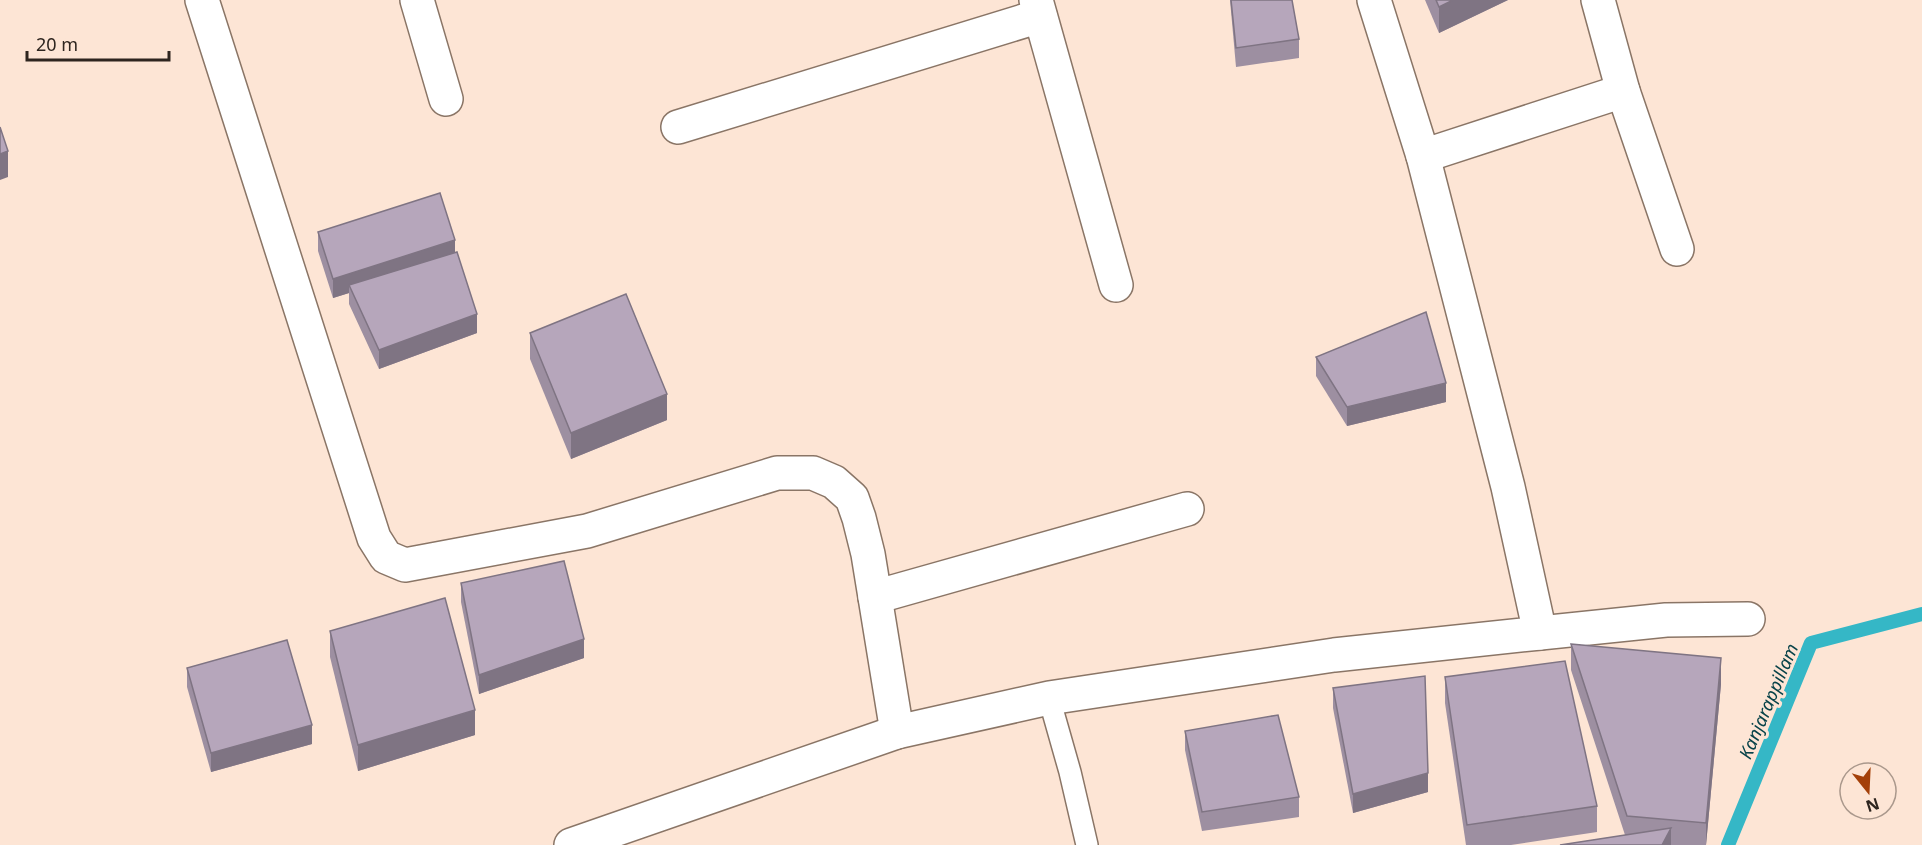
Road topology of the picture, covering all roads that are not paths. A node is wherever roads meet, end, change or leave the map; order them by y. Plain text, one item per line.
1 (202, 0) edge
2 (417, 0) edge
3 (1374, 0) edge
4 (1598, 0) edge
5 (1038, 8) edge
6 (1623, 91) junction
7 (446, 99) dead end
8 (678, 128) dead end
9 (1423, 156) junction
10 (1677, 249) dead end
11 (1116, 285) dead end
12 (1187, 509) dead end
13 (875, 597) junction
14 (1748, 619) dead end
15 (1540, 633) junction
16 (1049, 698) junction
17 (897, 732) junction
18 (571, 845) edge
19 (1087, 845) edge

1 - 13 street
2 - 7 street
3 - 9 street
4 - 6 street
5 - 8 street
5 - 11 street
6 - 9 street
6 - 10 street
9 - 15 street
12 - 13 street
13 - 17 street
14 - 15 street
15 - 16 street
16 - 17 street
16 - 19 lane
17 - 18 street

